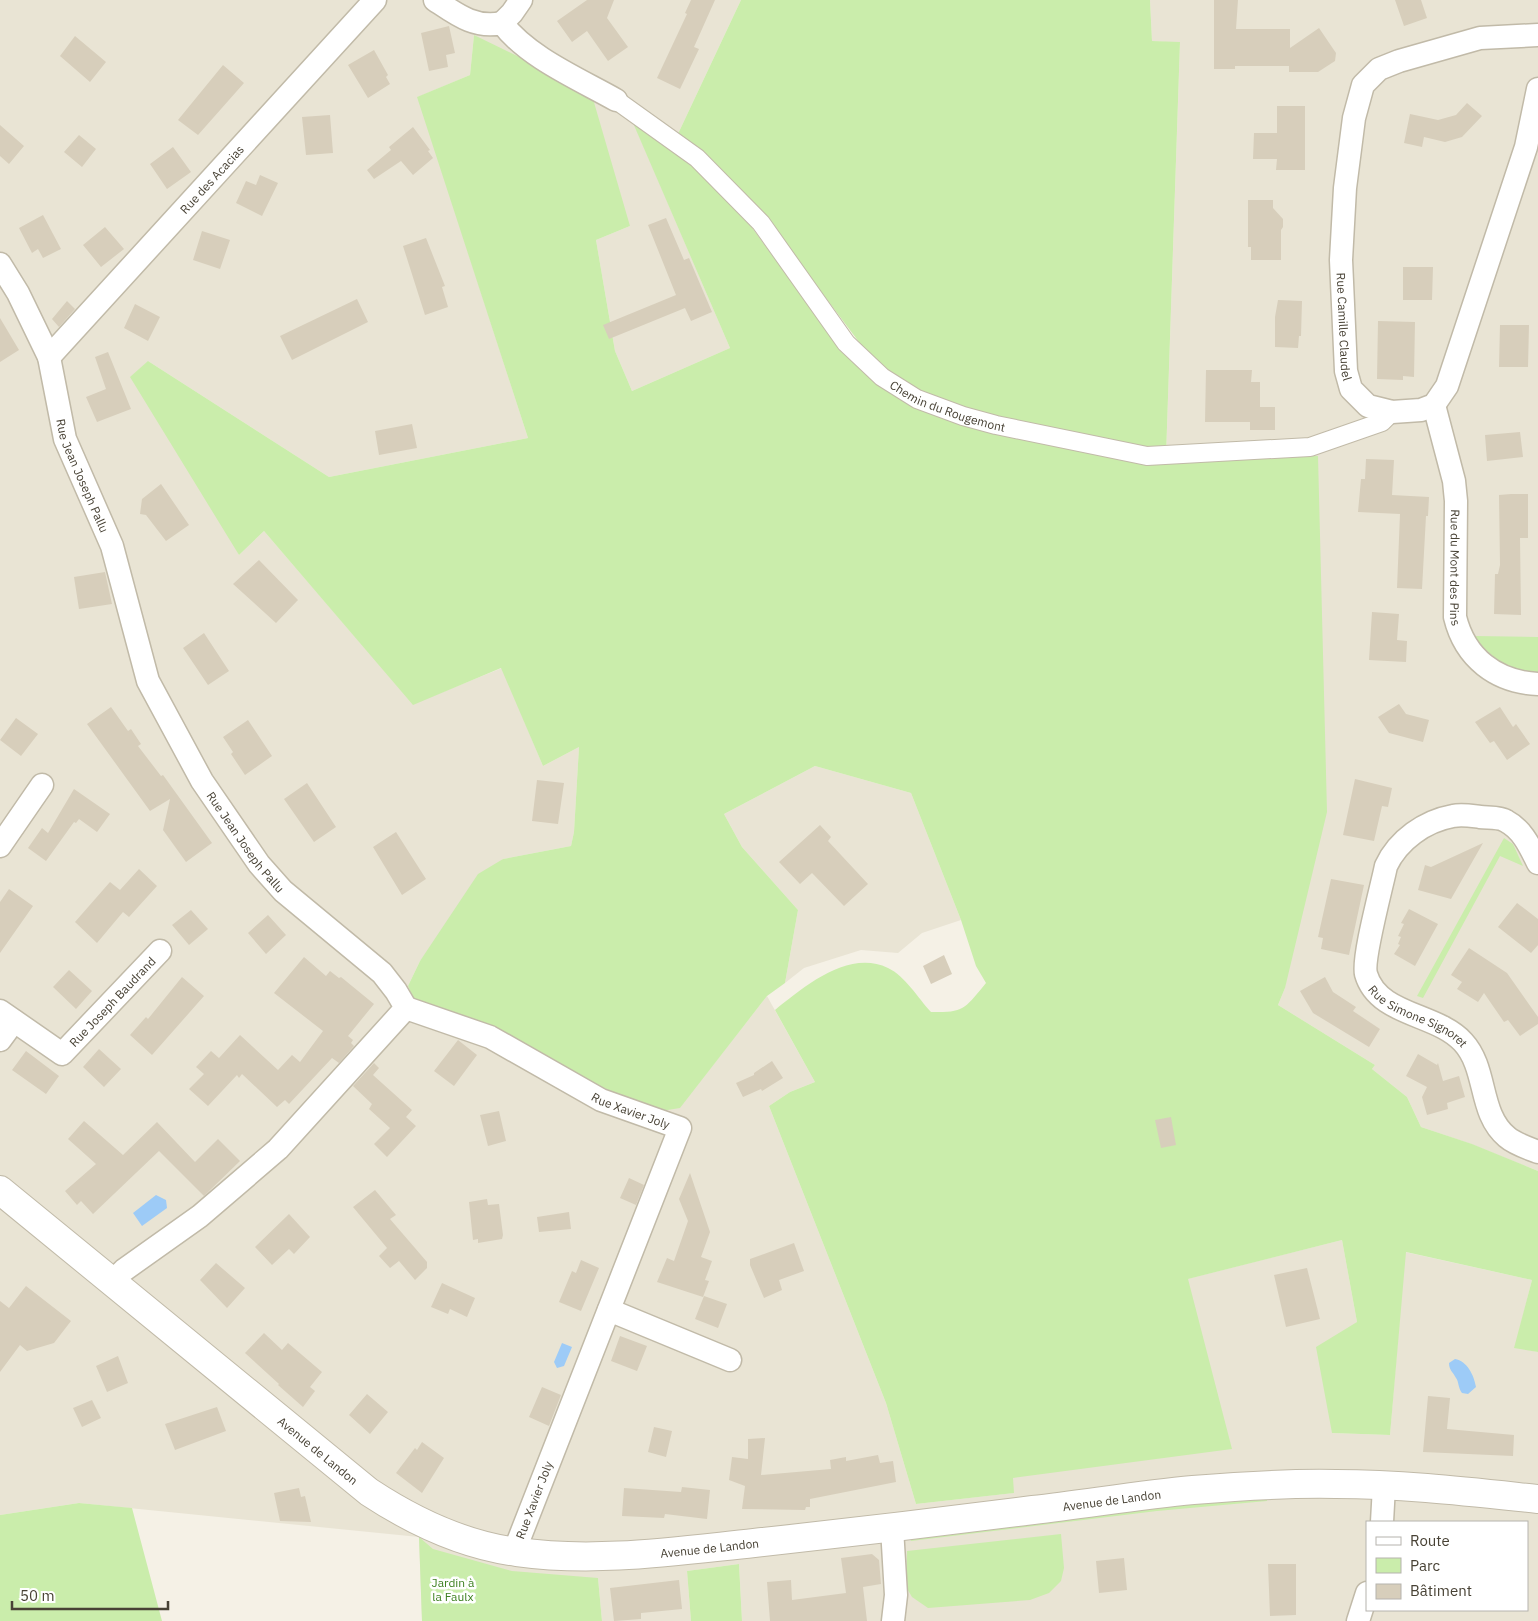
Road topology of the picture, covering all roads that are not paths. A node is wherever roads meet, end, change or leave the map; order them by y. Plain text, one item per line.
1 (375, 0) edge
2 (435, 0) edge
3 (521, 0) edge
4 (502, 23) junction
5 (1538, 35) edge
6 (1538, 88) edge
7 (616, 100) joint
8 (0, 264) edge
9 (49, 357) junction
10 (1434, 404) junction
11 (1392, 412) junction
12 (1538, 684) edge
13 (42, 785) dead end
14 (0, 846) edge
15 (1538, 863) edge
16 (160, 951) dead end
17 (406, 1008) junction
18 (7, 1016) edge
19 (0, 1040) edge
20 (1538, 1152) edge
21 (0, 1190) edge
22 (113, 1281) junction
23 (609, 1310) junction
24 (730, 1360) dead end
25 (1384, 1486) junction
26 (1538, 1499) edge
27 (1382, 1521) edge
28 (892, 1528) junction
29 (514, 1552) junction
30 (1366, 1596) edge
31 (893, 1621) edge
32 (1358, 1621) edge

1 - 9 street, Rue des Acacias
2 - 4 street
3 - 4 street
4 - 7 street
5 - 11 street, Rue Camille Claudel
6 - 10 street
7 - 11 street, Chemin du Rougemont
8 - 9 street, Rue Jean Joseph Pallu
9 - 17 street, Rue Jean Joseph Pallu
10 - 11 street, Rue Camille Claudel
10 - 12 street, Rue du Mont des Pins
13 - 14 street
15 - 20 street, Rue Simone Signoret
16 - 18 street, Rue Joseph Baudrand
17 - 22 street
17 - 23 street, Rue Xavier Joly
18 - 19 street, Rue Joseph Baudrand
21 - 22 street, Avenue de Landon
22 - 29 street, Avenue de Landon
23 - 24 street
23 - 29 street, Rue Xavier Joly
25 - 26 street, Avenue de Landon
25 - 27 street
25 - 28 street, Avenue de Landon
28 - 29 street, Avenue de Landon
28 - 31 street
30 - 32 street

